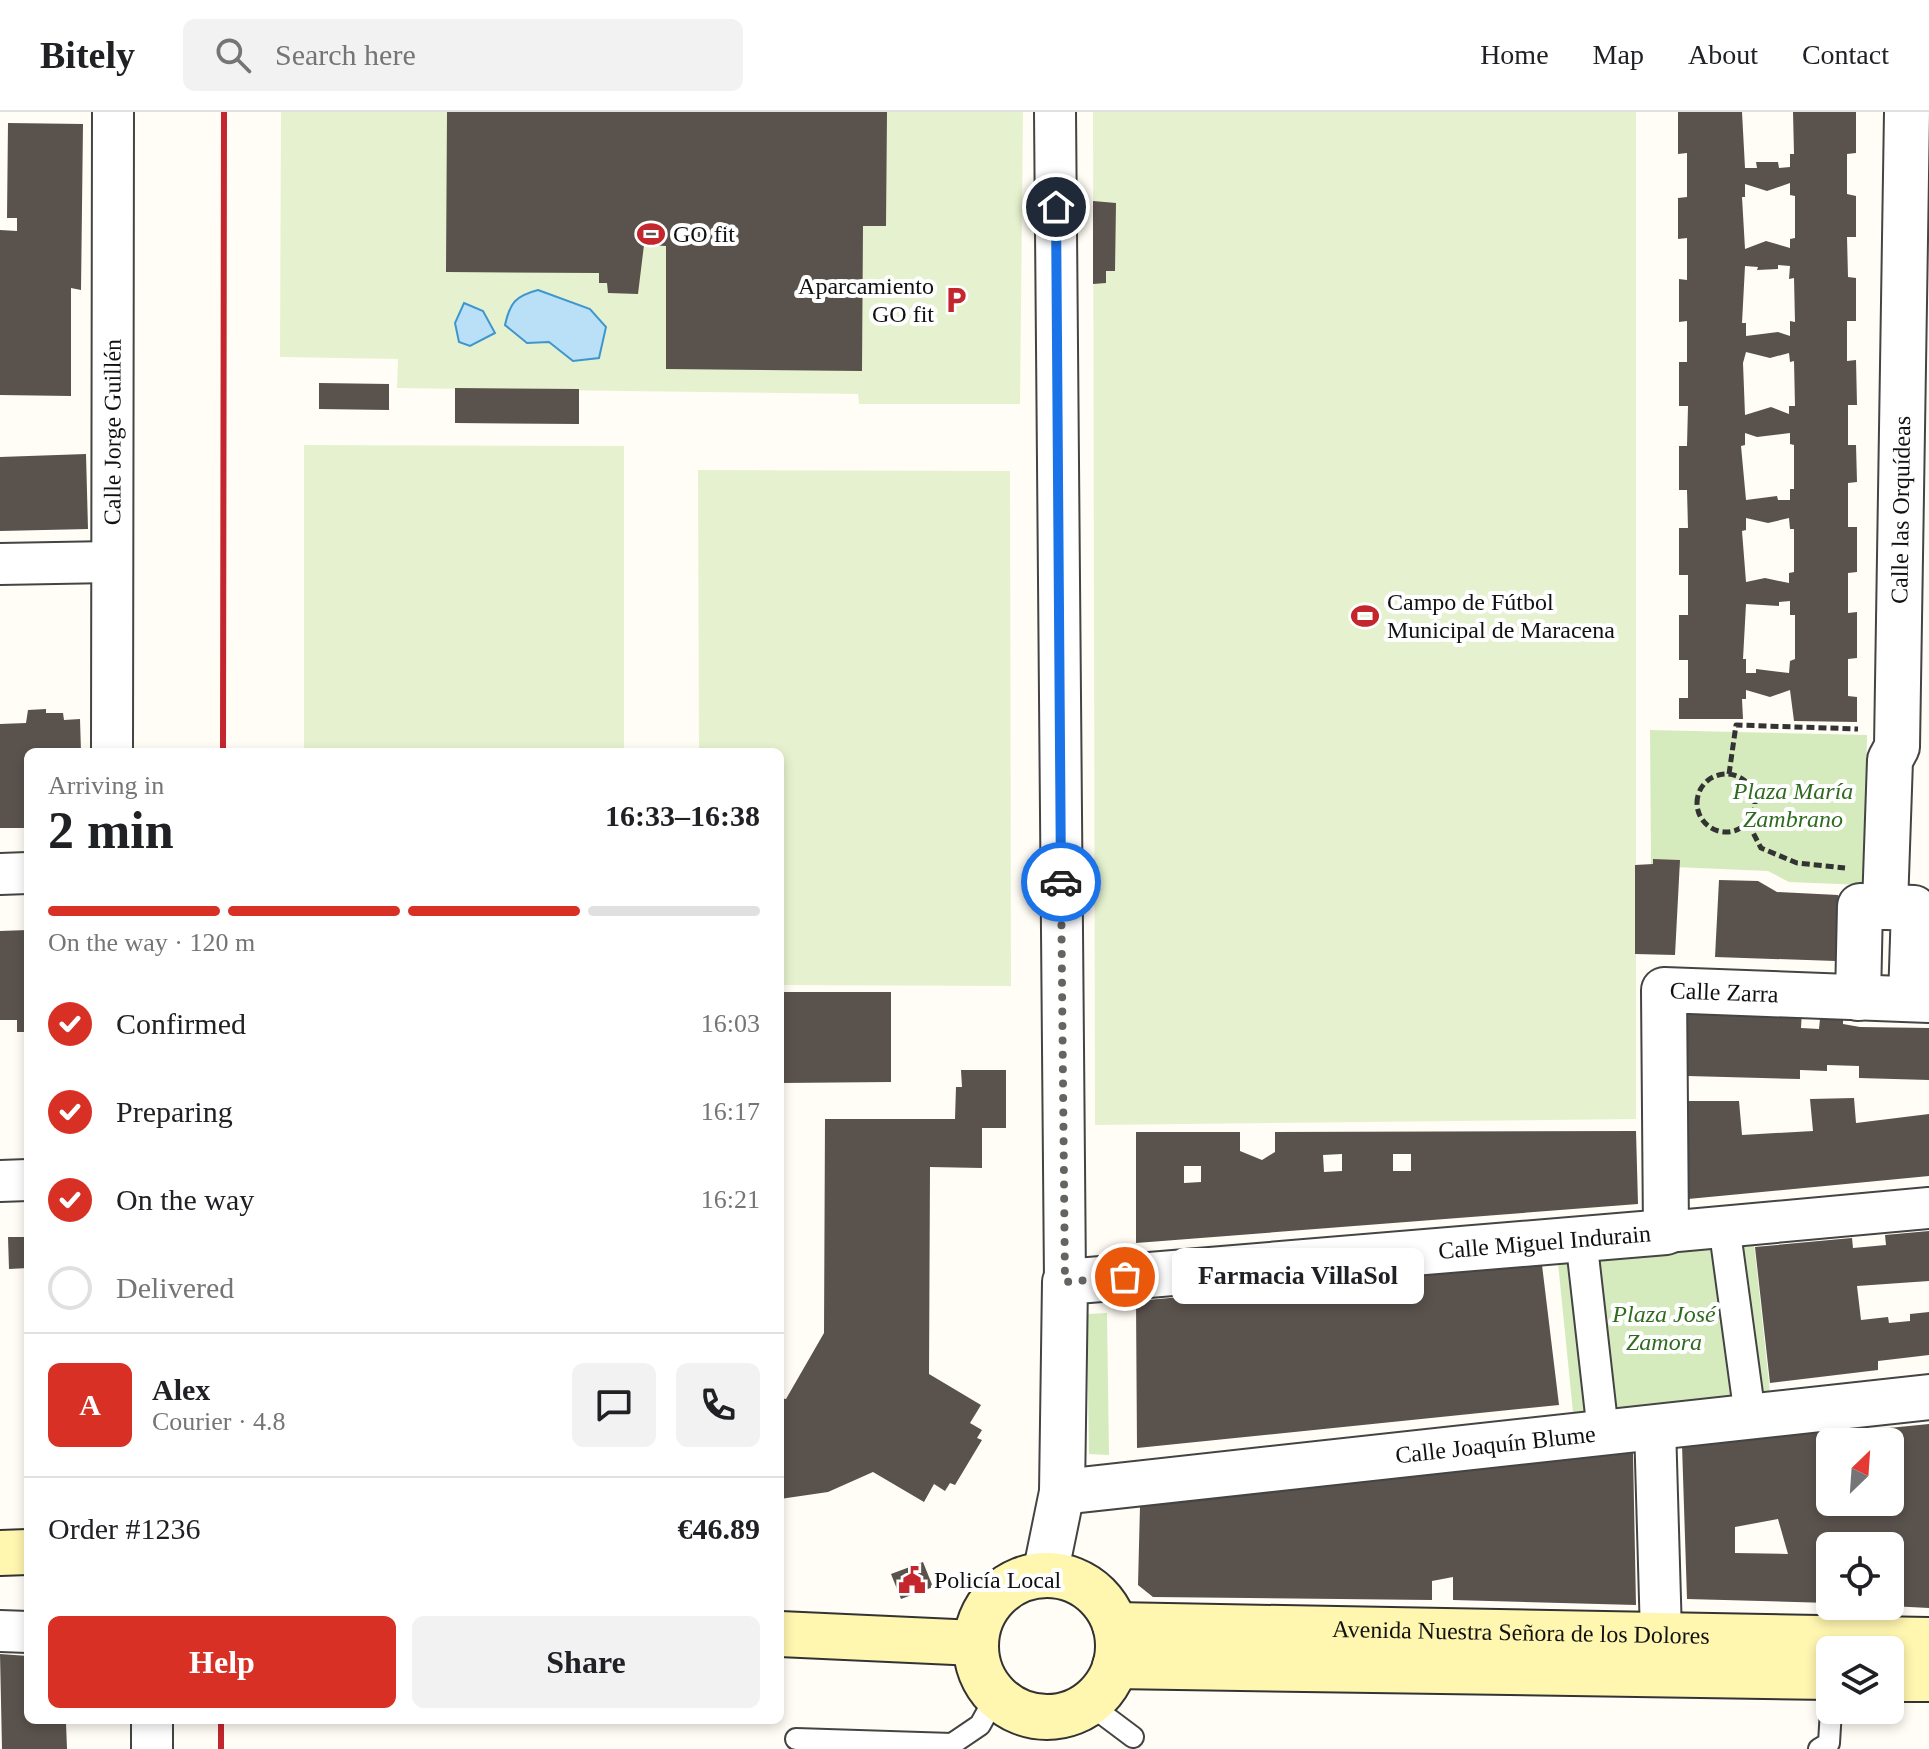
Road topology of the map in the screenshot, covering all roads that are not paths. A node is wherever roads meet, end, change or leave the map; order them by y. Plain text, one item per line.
1 (113, 112) edge
2 (1055, 112) edge
3 (1907, 112) edge
4 (111, 562) junction
5 (0, 564) edge
6 (1897, 741) edge
7 (112, 748) edge
8 (24, 873) edge
9 (0, 874) edge
10 (1885, 906) junction
11 (1858, 998) junction
12 (1920, 1000) edge
13 (24, 1180) edge
14 (0, 1181) edge
15 (1929, 1208) edge
16 (1724, 1225) junction
17 (1666, 1232) junction
18 (1581, 1238) junction
19 (1065, 1282) junction
20 (1929, 1397) edge
21 (1750, 1416) junction
22 (1655, 1426) junction
23 (1603, 1432) junction
24 (1062, 1492) junction
25 (24, 1552) edge
26 (0, 1553) edge
27 (1045, 1575) junction
28 (0, 1631) edge
29 (24, 1632) edge
30 (784, 1634) edge
31 (1661, 1634) junction
32 (1929, 1640) edge
33 (976, 1643) junction
34 (1115, 1645) junction
35 (1816, 1676) edge
36 (1904, 1679) edge
37 (1929, 1679) edge
38 (996, 1696) junction
39 (1089, 1704) junction
40 (152, 1724) edge
41 (1830, 1724) edge
42 (1133, 1737) dead end
43 (796, 1739) dead end
44 (152, 1749) edge
45 (1819, 1749) edge

1 - 4 street, Calle Jorge Guillén
2 - 19 street
3 - 6 street, Calle las Orquídeas
4 - 5 street
4 - 7 street, Calle Jorge Guillén
6 - 10 street, Calle las Orquídeas
8 - 9 street
10 - 11 street
10 - 12 street
11 - 12 street, Calle Zarra
11 - 17 street, Calle Zarra
13 - 14 street
15 - 16 street, Calle Miguel Indurain
16 - 17 street, Calle Miguel Indurain
16 - 21 street
17 - 18 street, Calle Miguel Indurain
18 - 19 street, Calle Miguel Indurain
18 - 23 street
19 - 24 street
20 - 21 street, Calle Joaquín Blume
21 - 22 street, Calle Joaquín Blume
22 - 23 street, Calle Joaquín Blume
22 - 31 street
23 - 24 street, Calle Joaquín Blume
24 - 27 street
25 - 26 main road
27 - 33 main road
27 - 34 main road
28 - 29 street
30 - 33 main road
31 - 32 main road, Avenida Nuestra Señora de los Dolores
31 - 34 main road, Avenida Nuestra Señora de los Dolores
33 - 38 main road
34 - 35 main road, Avenida Nuestra Señora de los Dolores
34 - 39 main road
36 - 37 main road
38 - 39 main road
38 - 43 lane
39 - 42 lane
40 - 44 street
41 - 45 lane

